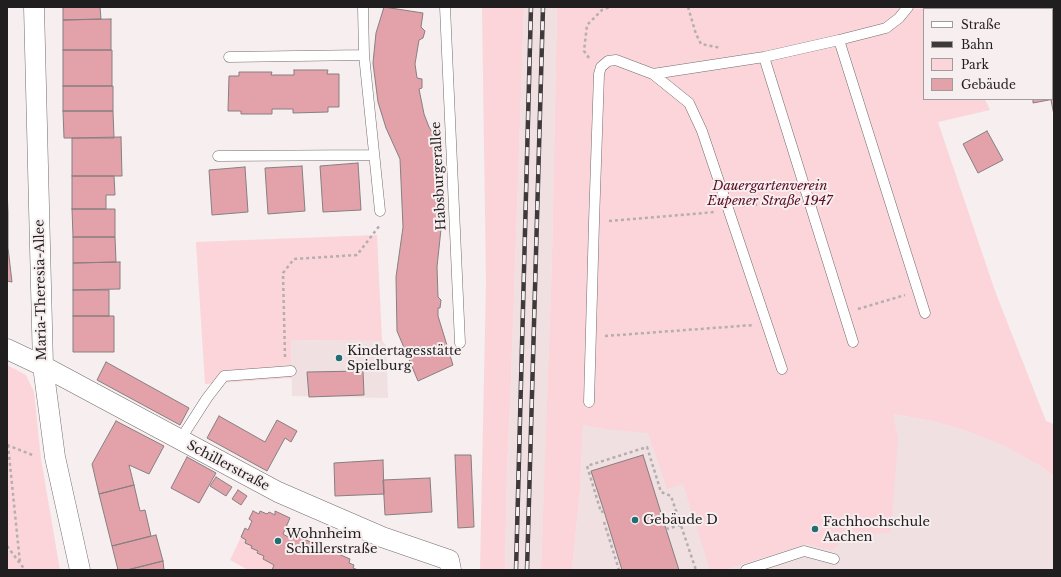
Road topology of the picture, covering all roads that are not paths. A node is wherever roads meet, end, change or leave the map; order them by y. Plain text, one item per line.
1 (34, 7) edge
2 (362, 7) edge
3 (444, 7) edge
4 (908, 7) edge
5 (840, 40) junction
6 (364, 55) junction
7 (229, 57) dead end
8 (764, 57) junction
9 (653, 74) junction
10 (374, 154) junction
11 (218, 156) dead end
12 (380, 211) road end
13 (925, 313) dead end
14 (853, 342) dead end
15 (460, 343) dead end
16 (7, 349) edge
17 (43, 366) junction
18 (782, 369) dead end
19 (292, 371) dead end
20 (589, 402) dead end
21 (180, 440) junction
22 (834, 559) dead end
23 (80, 570) edge
24 (451, 570) edge
25 (746, 570) edge

1 - 17 street, Maria-Theresia-Allee
2 - 6 lane
3 - 15 lane, Habsburgerallee
4 - 5 lane
5 - 8 lane
5 - 13 lane
6 - 7 lane
6 - 10 lane
8 - 9 lane
8 - 14 lane
9 - 18 lane
9 - 20 lane
10 - 11 lane
10 - 12 lane
16 - 17 street, Schillerstraße
17 - 21 street, Schillerstraße
17 - 23 street, Maria-Theresia-Allee
19 - 21 lane
21 - 24 street, Schillerstraße
22 - 25 lane

